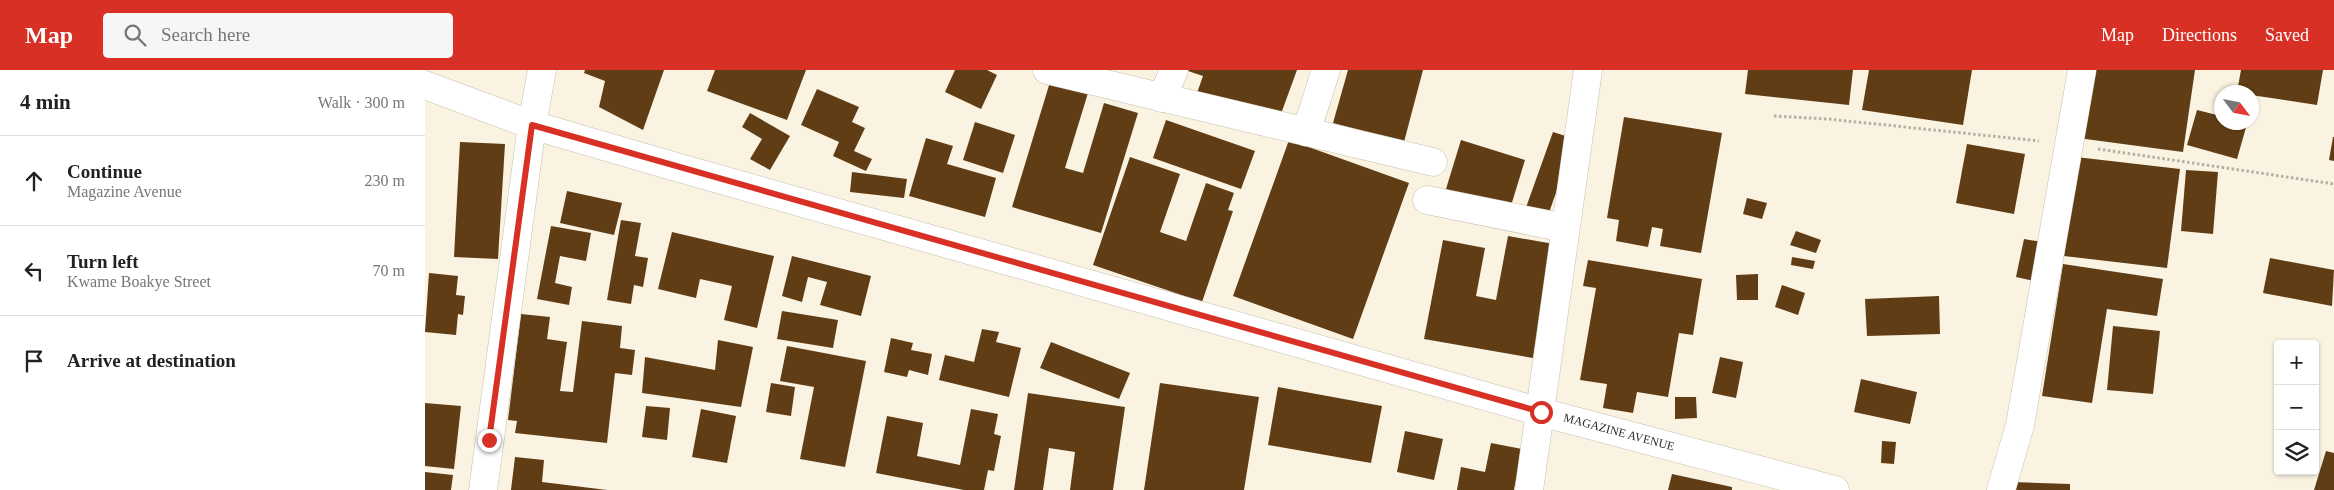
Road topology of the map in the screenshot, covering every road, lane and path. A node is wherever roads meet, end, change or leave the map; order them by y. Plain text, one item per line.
1 (541, 70) edge
2 (1047, 70) edge
3 (1174, 70) edge
4 (1326, 70) edge
5 (1587, 70) edge
6 (2082, 70) edge
7 (425, 85) edge
8 (1162, 98) junction
9 (532, 125) junction
10 (1306, 132) junction
11 (1433, 162) dead end
12 (1427, 200) dead end
13 (1565, 228) junction
14 (1541, 412) junction
15 (483, 490) edge
16 (1529, 490) edge
17 (1835, 490) edge
18 (2001, 490) edge

1 - 9 street
2 - 8 street
3 - 8 street
4 - 10 street
5 - 13 street
6 - 18 street
7 - 9 street, MAGAZINE AVENUE
8 - 10 street
9 - 14 street, MAGAZINE AVENUE
9 - 15 street
10 - 11 street
12 - 13 street
13 - 14 street
14 - 16 street
14 - 17 street, MAGAZINE AVENUE

